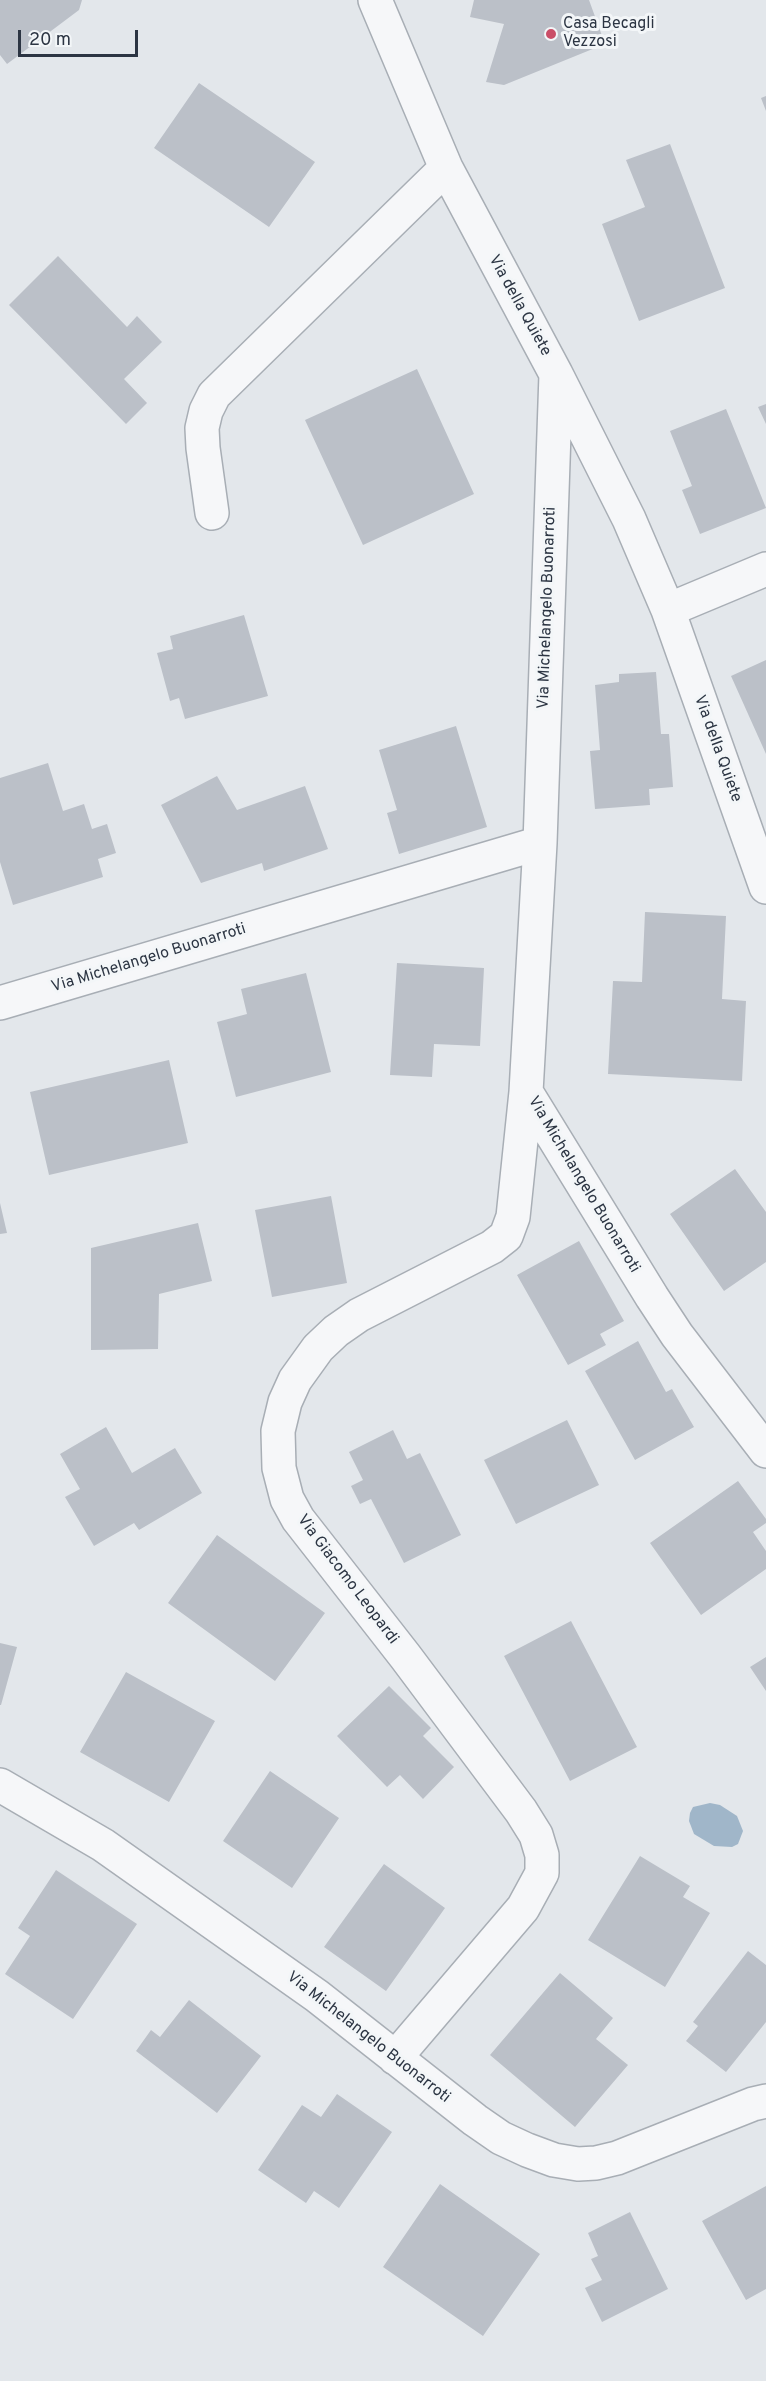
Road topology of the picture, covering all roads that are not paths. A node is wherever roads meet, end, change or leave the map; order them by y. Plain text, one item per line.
1 (375, 0) edge
2 (446, 168) junction
3 (556, 374) junction
4 (212, 513) dead end
5 (766, 569) edge
6 (668, 610) junction
7 (540, 843) junction
8 (766, 887) edge
9 (0, 1003) edge
10 (526, 1092) junction
11 (766, 1451) edge
12 (0, 1785) edge
13 (395, 2058) junction
14 (766, 2101) edge

1 - 2 street, Via della Quiete
2 - 3 street, Via della Quiete
2 - 4 street
3 - 6 street, Via della Quiete
3 - 7 street, Via Michelangelo Buonarroti
5 - 6 street
6 - 8 street, Via della Quiete
7 - 9 street, Via Michelangelo Buonarroti
7 - 10 street, Via Michelangelo Buonarroti
10 - 11 street, Via Michelangelo Buonarroti
10 - 13 street, Via Giacomo Leopardi
12 - 13 street, Via Michelangelo Buonarroti
13 - 14 street, Via Michelangelo Buonarroti

